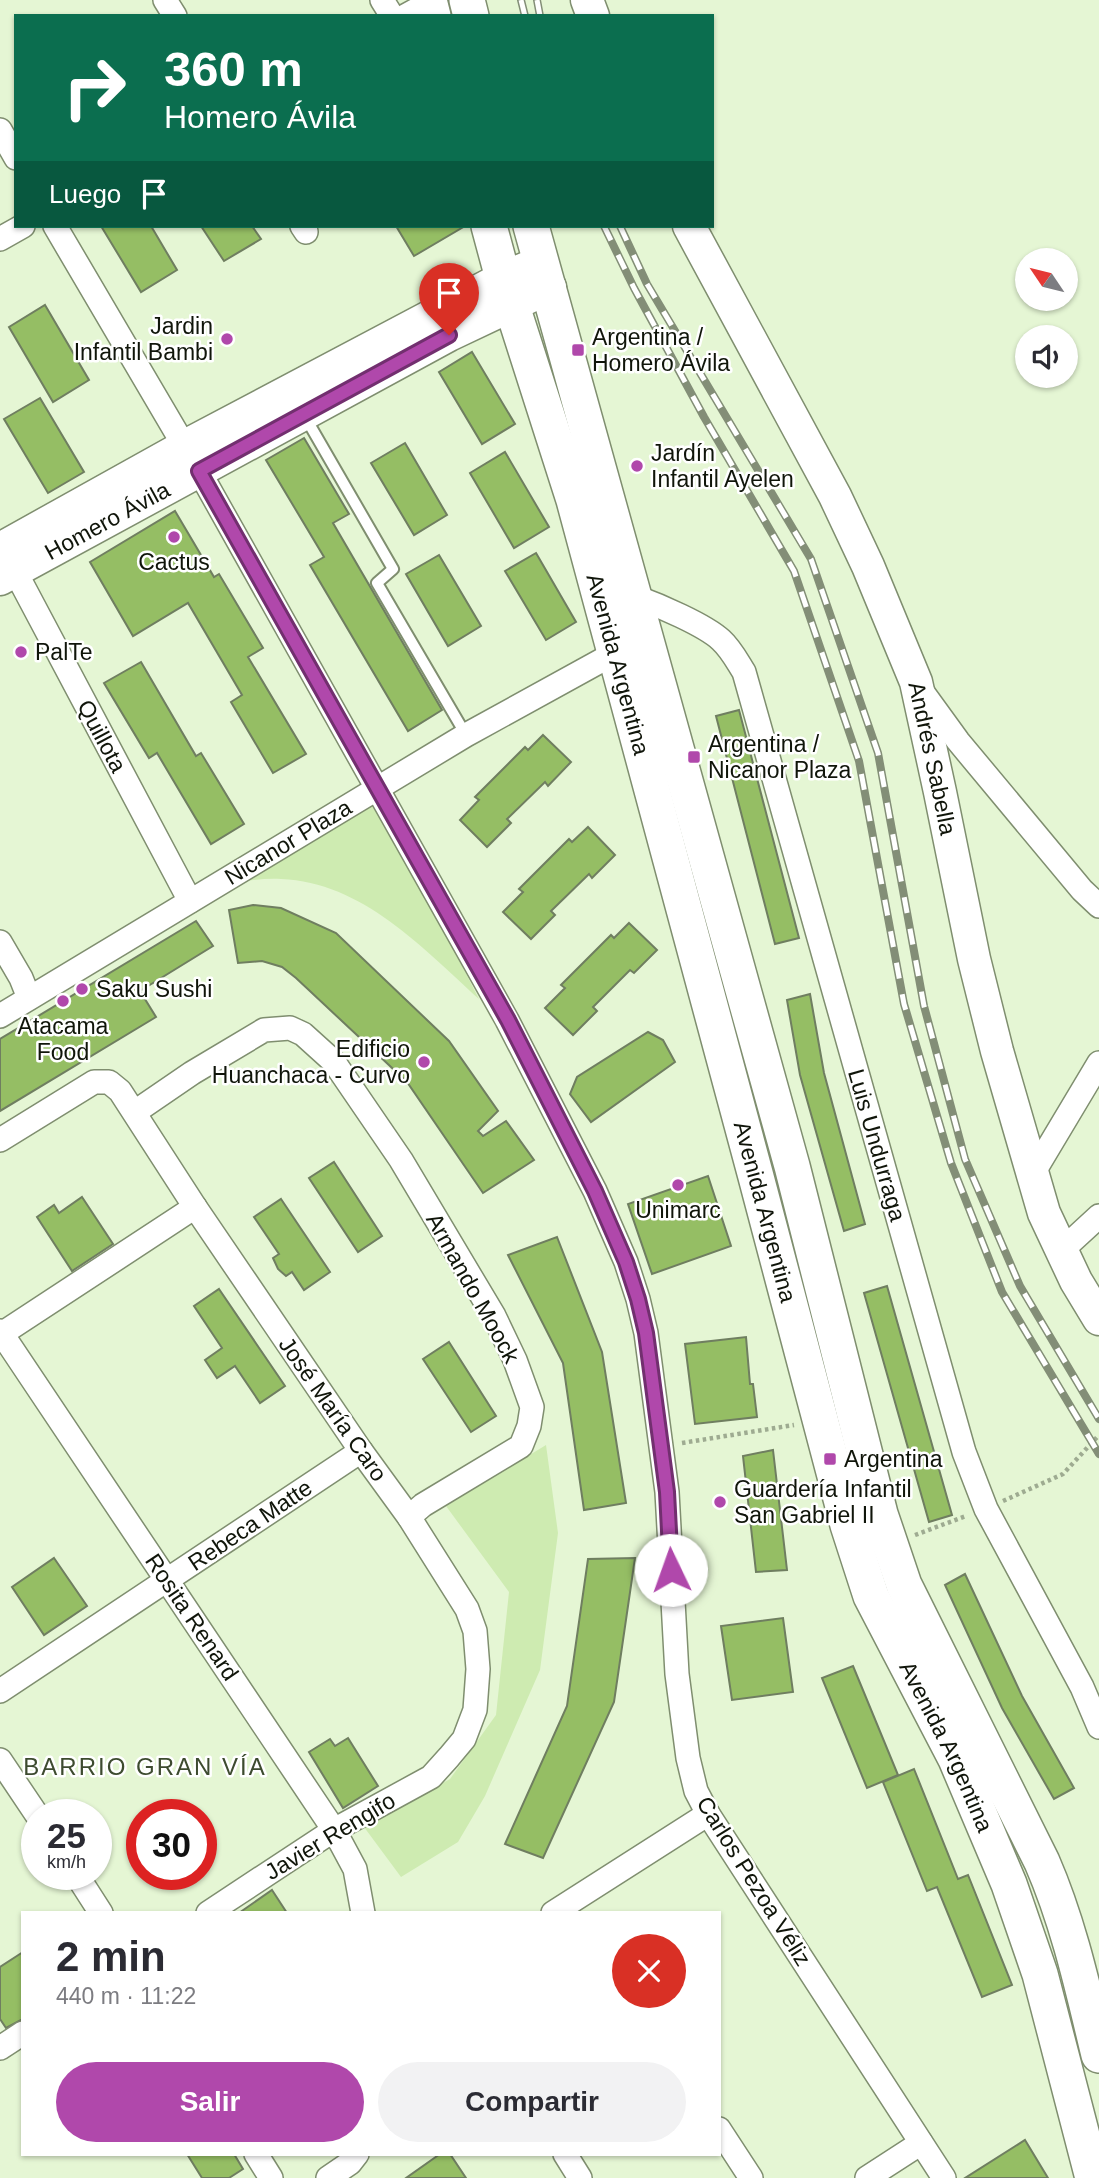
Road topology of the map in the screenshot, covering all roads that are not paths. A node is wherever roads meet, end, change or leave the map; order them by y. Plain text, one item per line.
1 (0, 130) edge
2 (14, 154) edge
3 (19, 228) edge
4 (56, 228) edge
5 (490, 228) edge
6 (532, 228) edge
7 (690, 228) edge
8 (0, 239) edge
9 (546, 274) junction
10 (507, 291) junction
11 (303, 413) junction
12 (192, 458) junction
13 (3, 558) edge
14 (636, 597) junction
15 (615, 653) junction
16 (915, 681) junction
17 (466, 735) junction
18 (377, 788) junction
19 (190, 901) junction
20 (1099, 906) edge
21 (0, 942) edge
22 (29, 998) junction
23 (0, 1016) edge
24 (1099, 1063) edge
25 (135, 1112) junction
26 (0, 1140) edge
27 (1032, 1175) junction
28 (195, 1207) junction
29 (1099, 1216) edge
30 (1061, 1251) junction
31 (1099, 1319) edge
32 (1, 1333) edge
33 (361, 1451) junction
34 (409, 1517) junction
35 (166, 1580) junction
36 (0, 1691) edge
37 (1099, 1727) edge
38 (449, 1757) joint
39 (0, 1760) edge
40 (26, 1799) edge
41 (708, 1814) junction
42 (334, 1830) junction
43 (86, 1890) edge
44 (566, 1909) edge
45 (100, 1911) edge
46 (211, 1911) edge
47 (363, 1911) edge
48 (21, 2034) edge
49 (0, 2048) edge
50 (1099, 2054) edge
51 (1089, 2123) edge
52 (721, 2132) edge
53 (921, 2143) junction
54 (257, 2156) edge
55 (355, 2156) edge
56 (566, 2156) edge
57 (271, 2178) edge
58 (328, 2178) edge
59 (580, 2178) edge
60 (751, 2178) edge
61 (867, 2178) edge
62 (944, 2178) edge
63 (1093, 2178) edge

1 - 2 street
3 - 8 street
4 - 12 street, Carlos Pezoa Véliz
5 - 10 main road, Avenida Argentina
6 - 9 main road, Avenida Argentina
7 - 16 main road, Andrés Sabella
9 - 10 main road, Homero Ávila
9 - 14 main road, Avenida Argentina
10 - 11 main road, Homero Ávila
10 - 12 main road, Homero Ávila
10 - 15 main road, Avenida Argentina
11 - 12 main road, Homero Ávila
11 - 17 lane
12 - 13 main road, Homero Ávila
12 - 18 street, Carlos Pezoa Véliz
13 - 19 street, Quillota
14 - 37 street, Luis Undurraga
14 - 50 main road, Avenida Argentina
15 - 17 street, Nicanor Plaza
15 - 51 main road, Avenida Argentina
16 - 20 street
16 - 27 main road, Andrés Sabella
17 - 18 street, Nicanor Plaza
18 - 19 street, Nicanor Plaza
18 - 41 street, Carlos Pezoa Véliz
19 - 22 street, Nicanor Plaza
21 - 22 street
22 - 23 street, Nicanor Plaza
24 - 27 street
25 - 26 street, José María Caro
25 - 28 street, José María Caro
25 - 34 street, Armando Moock
27 - 30 main road, Andrés Sabella
28 - 32 street
28 - 33 street, José María Caro
29 - 30 street
30 - 31 main road, Andrés Sabella
32 - 35 street, Rosita Renard
33 - 34 street, José María Caro
33 - 35 street, Rebeca Matte
34 - 38 street, José María Caro
35 - 36 street, Rebeca Matte
35 - 42 street, Rosita Renard
38 - 42 street, Javier Rengifo
39 - 40 street
41 - 44 street
41 - 53 street, Carlos Pezoa Véliz
42 - 46 street, Javier Rengifo
42 - 47 street, Rosita Renard
43 - 45 street
48 - 49 street
51 - 63 main road, Avenida Argentina
52 - 60 street
53 - 61 street
53 - 62 street, Carlos Pezoa Véliz
54 - 57 street
55 - 58 street
56 - 59 street

